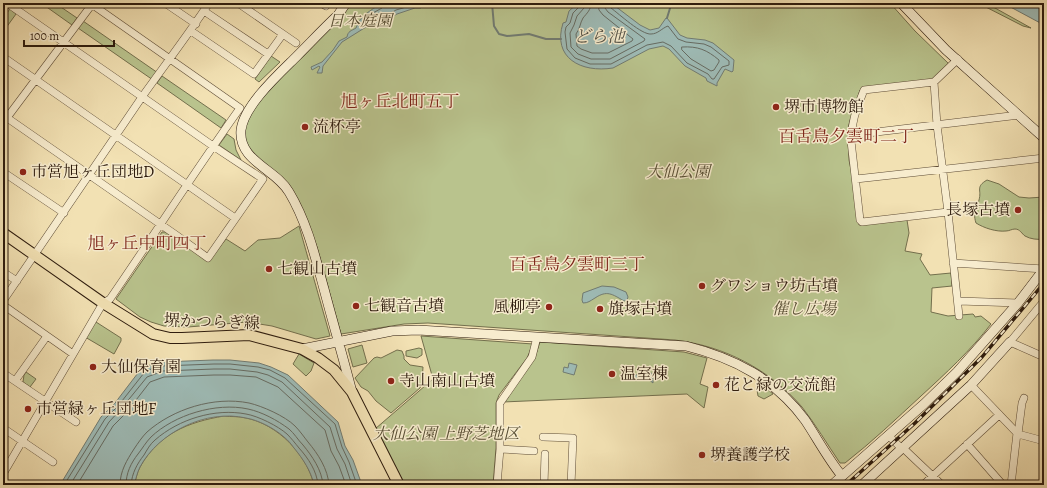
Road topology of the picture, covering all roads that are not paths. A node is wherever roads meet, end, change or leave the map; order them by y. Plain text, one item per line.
1 (7, 3) edge
2 (91, 3) edge
3 (165, 3) edge
4 (209, 3) edge
5 (238, 3) edge
6 (346, 3) edge
7 (901, 3) edge
8 (204, 11) junction
9 (196, 24) junction
10 (191, 31) junction
11 (283, 34) junction
12 (64, 42) junction
13 (296, 43) dead end
14 (268, 54) junction
15 (3, 57) edge
16 (170, 58) junction
17 (958, 59) junction
18 (36, 80) junction
19 (934, 82) junction
20 (143, 97) junction
21 (1019, 115) junction
22 (4, 119) edge
23 (937, 125) junction
24 (851, 135) junction
25 (116, 136) junction
26 (1044, 138) edge
27 (213, 146) junction
28 (1044, 158) edge
29 (943, 170) junction
30 (3, 172) edge
31 (89, 174) junction
32 (856, 179) junction
33 (187, 185) junction
34 (948, 212) junction
35 (64, 213) junction
36 (235, 218) junction
37 (161, 225) junction
38 (3, 233) edge
39 (35, 255) junction
40 (953, 263) junction
41 (1044, 269) edge
42 (3, 272) edge
43 (17, 281) junction
44 (3, 301) edge
45 (959, 301) junction
46 (1044, 301) edge
47 (1018, 302) junction
48 (103, 303) junction
49 (3, 305) edge
50 (1036, 311) junction
51 (1044, 315) edge
52 (960, 316) dead end
53 (46, 336) junction
54 (537, 337) junction
55 (338, 341) junction
56 (1010, 342) junction
57 (302, 349) junction
58 (73, 354) junction
59 (1044, 357) edge
60 (3, 373) edge
61 (15, 381) junction
62 (971, 385) junction
63 (352, 392) junction
64 (1024, 398) dead end
65 (45, 401) junction
66 (999, 415) junction
67 (76, 422) dead end
68 (3, 428) edge
69 (1017, 434) junction
70 (888, 435) junction
71 (543, 437) dead end
72 (22, 441) junction
73 (1044, 442) edge
74 (967, 444) junction
75 (500, 449) junction
76 (902, 449) junction
77 (534, 451) dead end
78 (545, 454) dead end
79 (53, 462) dead end
80 (3, 474) edge
81 (933, 475) junction
82 (842, 476) junction
83 (399, 485) edge
84 (497, 485) edge
85 (544, 485) edge
86 (571, 485) edge
87 (832, 485) edge
88 (862, 485) edge
89 (923, 485) edge
90 (942, 485) edge
91 (1003, 485) edge
92 (1011, 485) edge

1 - 12 street
2 - 12 street
2 - 16 street
3 - 9 street
4 - 8 street
5 - 11 street
6 - 55 street
7 - 17 street
8 - 9 street
8 - 14 street
9 - 10 street
10 - 14 street
10 - 16 street
11 - 13 street
11 - 14 street
12 - 18 street
12 - 20 street
15 - 18 street
16 - 20 street
16 - 27 street
17 - 19 street
17 - 21 street
18 - 22 street
18 - 25 street
19 - 23 street
19 - 24 street
20 - 25 street
20 - 27 street
21 - 23 street
21 - 26 street
22 - 31 street
23 - 24 street
23 - 29 street
24 - 32 street
25 - 31 street
25 - 33 street
27 - 33 street
27 - 36 street
28 - 29 street
29 - 32 street
29 - 34 street
30 - 35 street
31 - 35 street
31 - 37 street
32 - 34 street
33 - 36 street
33 - 37 street
34 - 40 street
35 - 39 street
36 - 37 street
37 - 48 street
38 - 39 main road, 堺かつらぎ線
39 - 43 street
39 - 48 main road, 堺かつらぎ線
40 - 41 street
40 - 45 street
41 - 47 street
42 - 43 street
43 - 44 street
45 - 47 street
45 - 52 street
46 - 50 street
47 - 70 street
48 - 57 main road, 堺かつらぎ線
48 - 58 street
49 - 53 street
50 - 51 street
50 - 56 street
53 - 58 street
53 - 61 street
54 - 55 street
54 - 75 street
54 - 82 street
55 - 57 street
55 - 63 street
56 - 59 street
56 - 62 street
57 - 63 main road, 堺かつらぎ線
58 - 65 street
60 - 61 street
61 - 65 street
62 - 66 street
62 - 76 street
63 - 83 main road, 堺かつらぎ線
64 - 69 street
65 - 67 street
65 - 72 street
66 - 69 street
66 - 74 street
68 - 72 street
69 - 73 street
69 - 92 street
70 - 76 street
70 - 82 street
71 - 86 street
72 - 79 street
72 - 80 street
74 - 81 street
74 - 91 street
75 - 77 street
75 - 84 street
76 - 81 street
76 - 88 street
78 - 85 street
81 - 89 street
81 - 90 street
82 - 87 street

